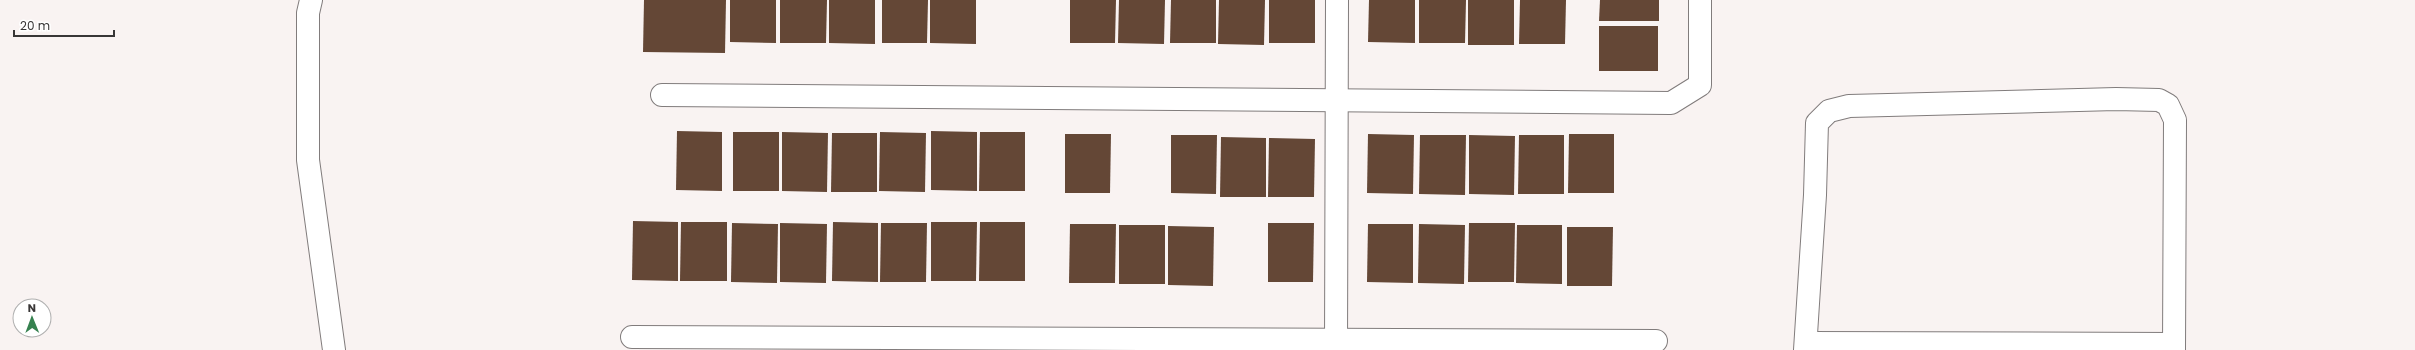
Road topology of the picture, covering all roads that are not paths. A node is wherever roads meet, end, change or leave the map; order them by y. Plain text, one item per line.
1 (311, 0) edge
2 (1337, 0) edge
3 (1700, 0) edge
4 (662, 95) dead end
5 (1337, 100) junction
6 (632, 337) dead end
7 (1656, 341) dead end
8 (1336, 345) edge
9 (1805, 347) edge
10 (2174, 347) edge
11 (334, 350) edge

1 - 11 street
2 - 5 street
3 - 5 street
4 - 5 street
5 - 8 street
6 - 8 street
7 - 8 street
9 - 10 street
9 - 10 street

